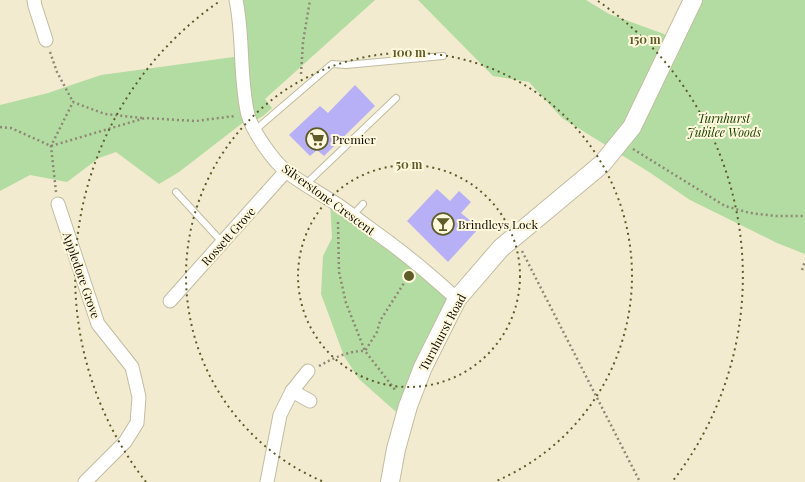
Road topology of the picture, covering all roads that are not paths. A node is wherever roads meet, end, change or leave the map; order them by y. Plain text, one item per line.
1 (34, 0) edge
2 (236, 0) edge
3 (693, 0) edge
4 (46, 40) road end
5 (443, 56) dead end
6 (396, 98) dead end
7 (254, 131) junction
8 (286, 171) junction
9 (306, 184) junction
10 (176, 192) dead end
11 (58, 204) road end
12 (363, 204) dead end
13 (352, 216) junction
14 (222, 242) junction
15 (458, 299) junction
16 (170, 301) dead end
17 (308, 371) road end
18 (292, 391) junction
19 (310, 401) dead end
20 (85, 482) edge
21 (267, 482) edge
22 (390, 482) edge

1 - 4 street
2 - 7 street, Silverstone Crescent
3 - 15 street, Turnhurst Road
5 - 7 lane
6 - 9 lane
7 - 8 street, Silverstone Crescent
8 - 9 street, Silverstone Crescent
8 - 14 street, Rossett Grove
9 - 13 street, Silverstone Crescent
10 - 14 lane
11 - 20 street, Appledore Grove
12 - 13 lane
13 - 15 street, Silverstone Crescent
14 - 16 street, Rossett Grove
15 - 22 street, Turnhurst Road
17 - 18 street
18 - 19 street
18 - 21 street

